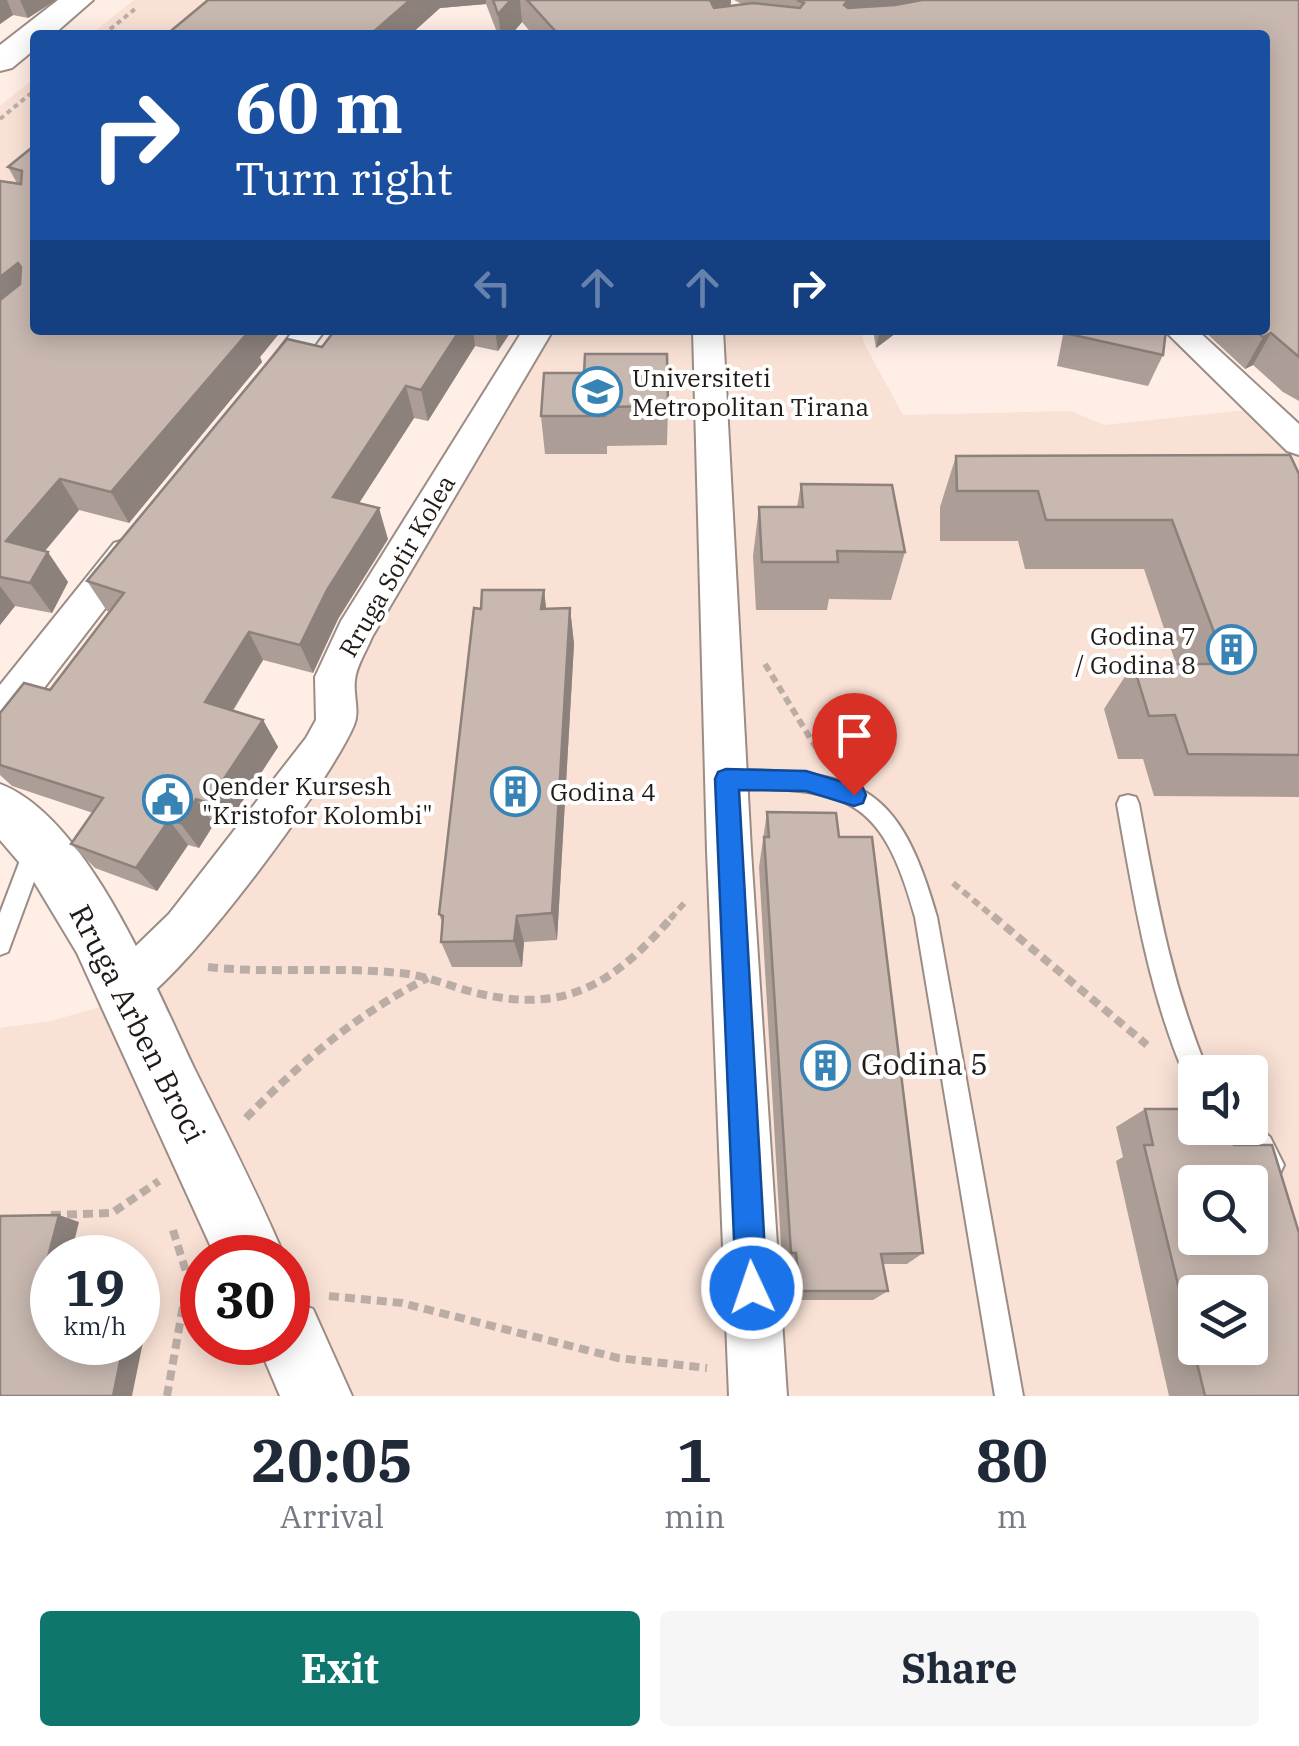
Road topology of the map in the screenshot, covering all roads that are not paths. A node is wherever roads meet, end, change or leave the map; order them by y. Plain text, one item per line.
1 (77, 0) edge
2 (112, 22) edge
3 (39, 30) edge
4 (84, 30) edge
5 (30, 37) edge
6 (0, 61) edge
7 (30, 65) edge
8 (0, 86) edge
9 (306, 335) edge
10 (535, 335) edge
11 (708, 335) edge
12 (1185, 335) edge
13 (247, 412) edge
14 (1294, 432) edge
15 (152, 522) edge
16 (0, 715) edge
17 (726, 779) junction
18 (1128, 804) dead end
19 (19, 825) edge
20 (0, 944) edge
21 (138, 978) junction
22 (1188, 1055) edge
23 (1260, 1145) edge
24 (1282, 1192) edge
25 (242, 1235) edge
26 (310, 1365) edge
27 (757, 1382) edge
28 (316, 1396) edge
29 (1008, 1396) edge

1 - 3 main road
2 - 4 main road
5 - 6 main road
7 - 8 main road
9 - 13 street
10 - 21 street, Rruga Sotir Kolea
11 - 17 street
12 - 14 street
15 - 16 street
17 - 27 street
17 - 29 lane
18 - 22 lane
19 - 20 lane
19 - 21 street, Rruga Arben Broci
21 - 25 street, Rruga Arben Broci
23 - 24 lane
26 - 28 street

